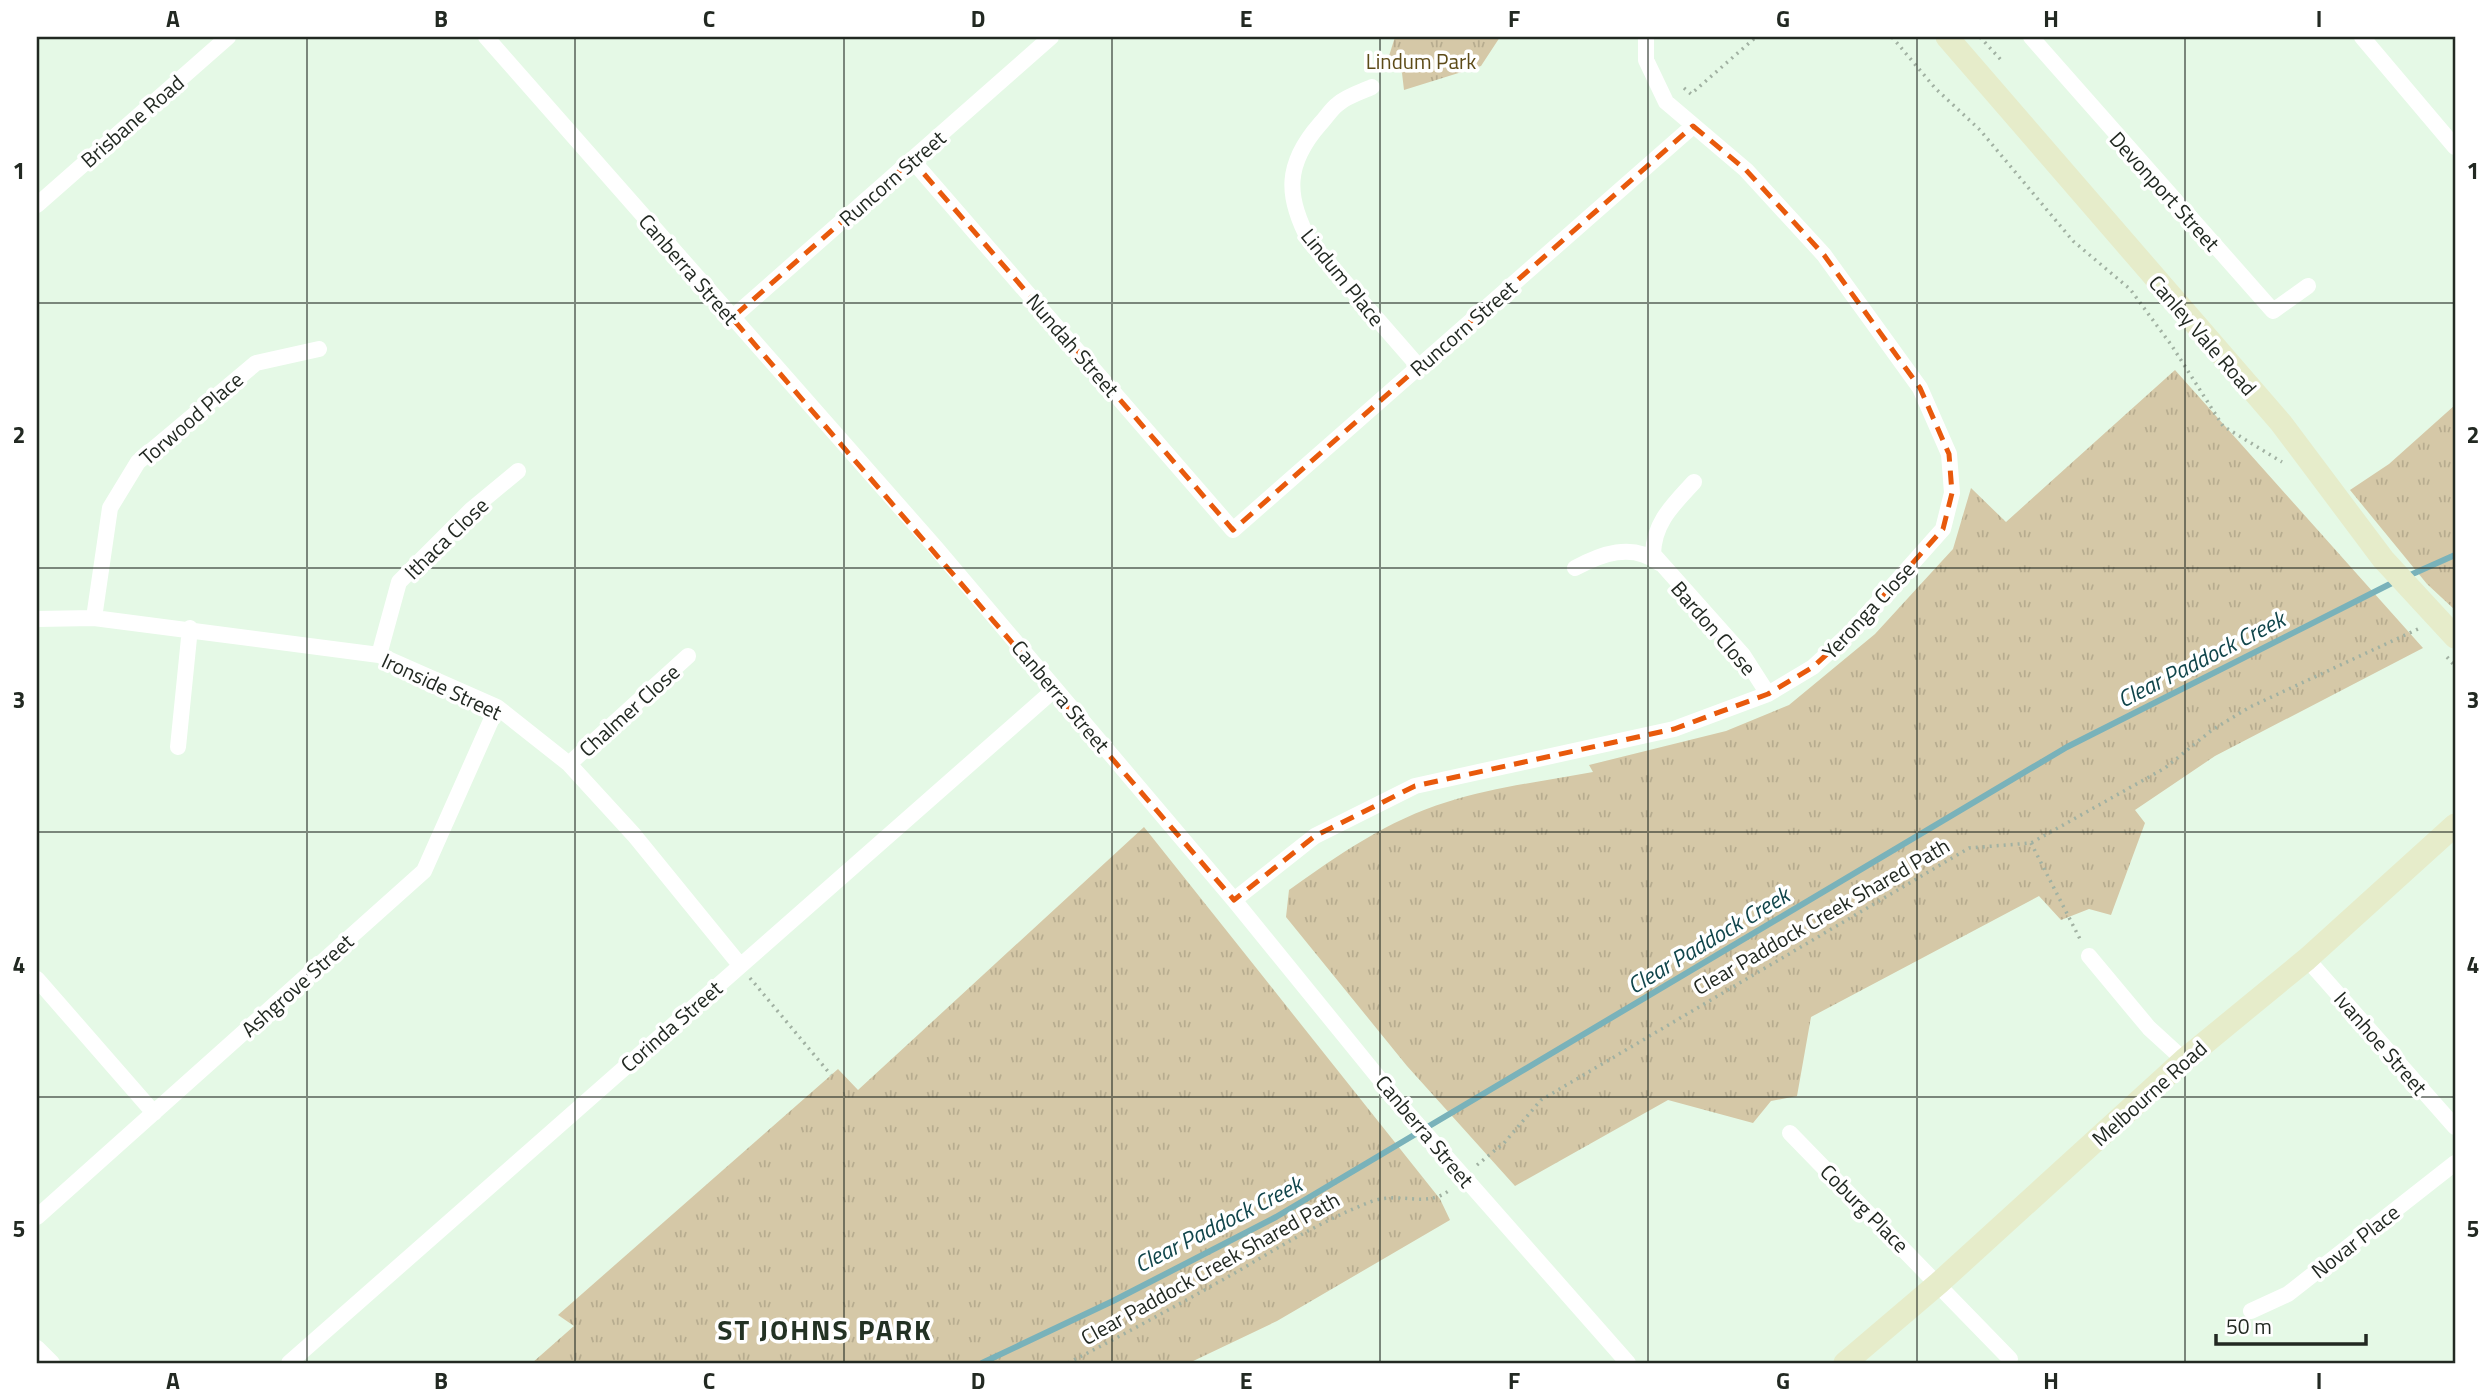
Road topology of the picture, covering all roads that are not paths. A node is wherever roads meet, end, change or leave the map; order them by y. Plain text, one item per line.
1 (228, 37) edge
2 (486, 37) edge
3 (1051, 37) edge
4 (1646, 37) edge
5 (1947, 37) edge
6 (2031, 37) edge
7 (2362, 37) edge
8 (1372, 87) dead end
9 (1693, 126) junction
10 (2455, 148) edge
11 (912, 160) junction
12 (37, 205) edge
13 (2308, 286) dead end
14 (732, 318) junction
15 (319, 349) dead end
16 (1419, 367) junction
17 (518, 471) dead end
18 (1694, 482) dead end
19 (1233, 530) joint
20 (1658, 563) junction
21 (1575, 568) dead end
22 (94, 618) junction
23 (37, 620) edge
24 (190, 628) junction
25 (2455, 637) edge
26 (379, 655) junction
27 (688, 656) dead end
28 (1055, 689) junction
29 (1768, 694) junction
30 (497, 707) junction
31 (178, 747) dead end
32 (569, 764) junction
33 (2455, 825) edge
34 (1234, 900) junction
35 (2089, 956) road end
36 (2307, 959) junction
37 (740, 965) junction
38 (37, 979) edge
39 (2184, 1060) junction
40 (154, 1113) junction
41 (2455, 1127) edge
42 (1790, 1133) dead end
43 (2455, 1163) edge
44 (37, 1217) edge
45 (1939, 1283) junction
46 (2251, 1311) dead end
47 (37, 1348) edge
48 (2010, 1359) dead end
49 (52, 1363) edge
50 (289, 1363) edge
51 (1628, 1363) edge
52 (1845, 1363) edge

1 - 12 street, Brisbane Road
2 - 14 street, Canberra Street
3 - 11 street, Runcorn Street
4 - 9 street, Yeronga Close
5 - 25 street, Canley Vale Road
6 - 13 street, Devonport Street
7 - 10 street
8 - 16 street, Lindum Place
9 - 16 street, Runcorn Street
9 - 29 street, Yeronga Close
11 - 14 street, Runcorn Street
11 - 19 street, Nundah Street
14 - 28 street, Canberra Street
15 - 22 street, Torwood Place
16 - 19 street, Runcorn Street
17 - 26 street, Ithaca Close
18 - 20 street, Bardon Close
20 - 21 street, Bardon Close
20 - 29 street, Bardon Close
22 - 23 street, Ironside Street
22 - 24 street, Ironside Street
24 - 26 street, Ironside Street
24 - 31 street
26 - 30 street, Ironside Street
27 - 32 street, Chalmer Close
28 - 34 street, Canberra Street
28 - 37 street, Corinda Street
29 - 34 street, Yeronga Close
30 - 32 street, Ironside Street
30 - 40 street, Ashgrove Street
32 - 37 street, Ironside Street
33 - 36 street, Melbourne Road
34 - 51 street, Canberra Street
35 - 39 street
36 - 39 street, Melbourne Road
36 - 41 street, Ivanhoe Street
37 - 50 street, Corinda Street
38 - 40 street
39 - 45 street, Melbourne Road
40 - 44 street, Ashgrove Street
42 - 45 street, Coburg Place
43 - 46 street, Novar Place
45 - 48 street, Coburg Place
45 - 52 street, Melbourne Road
47 - 49 street

